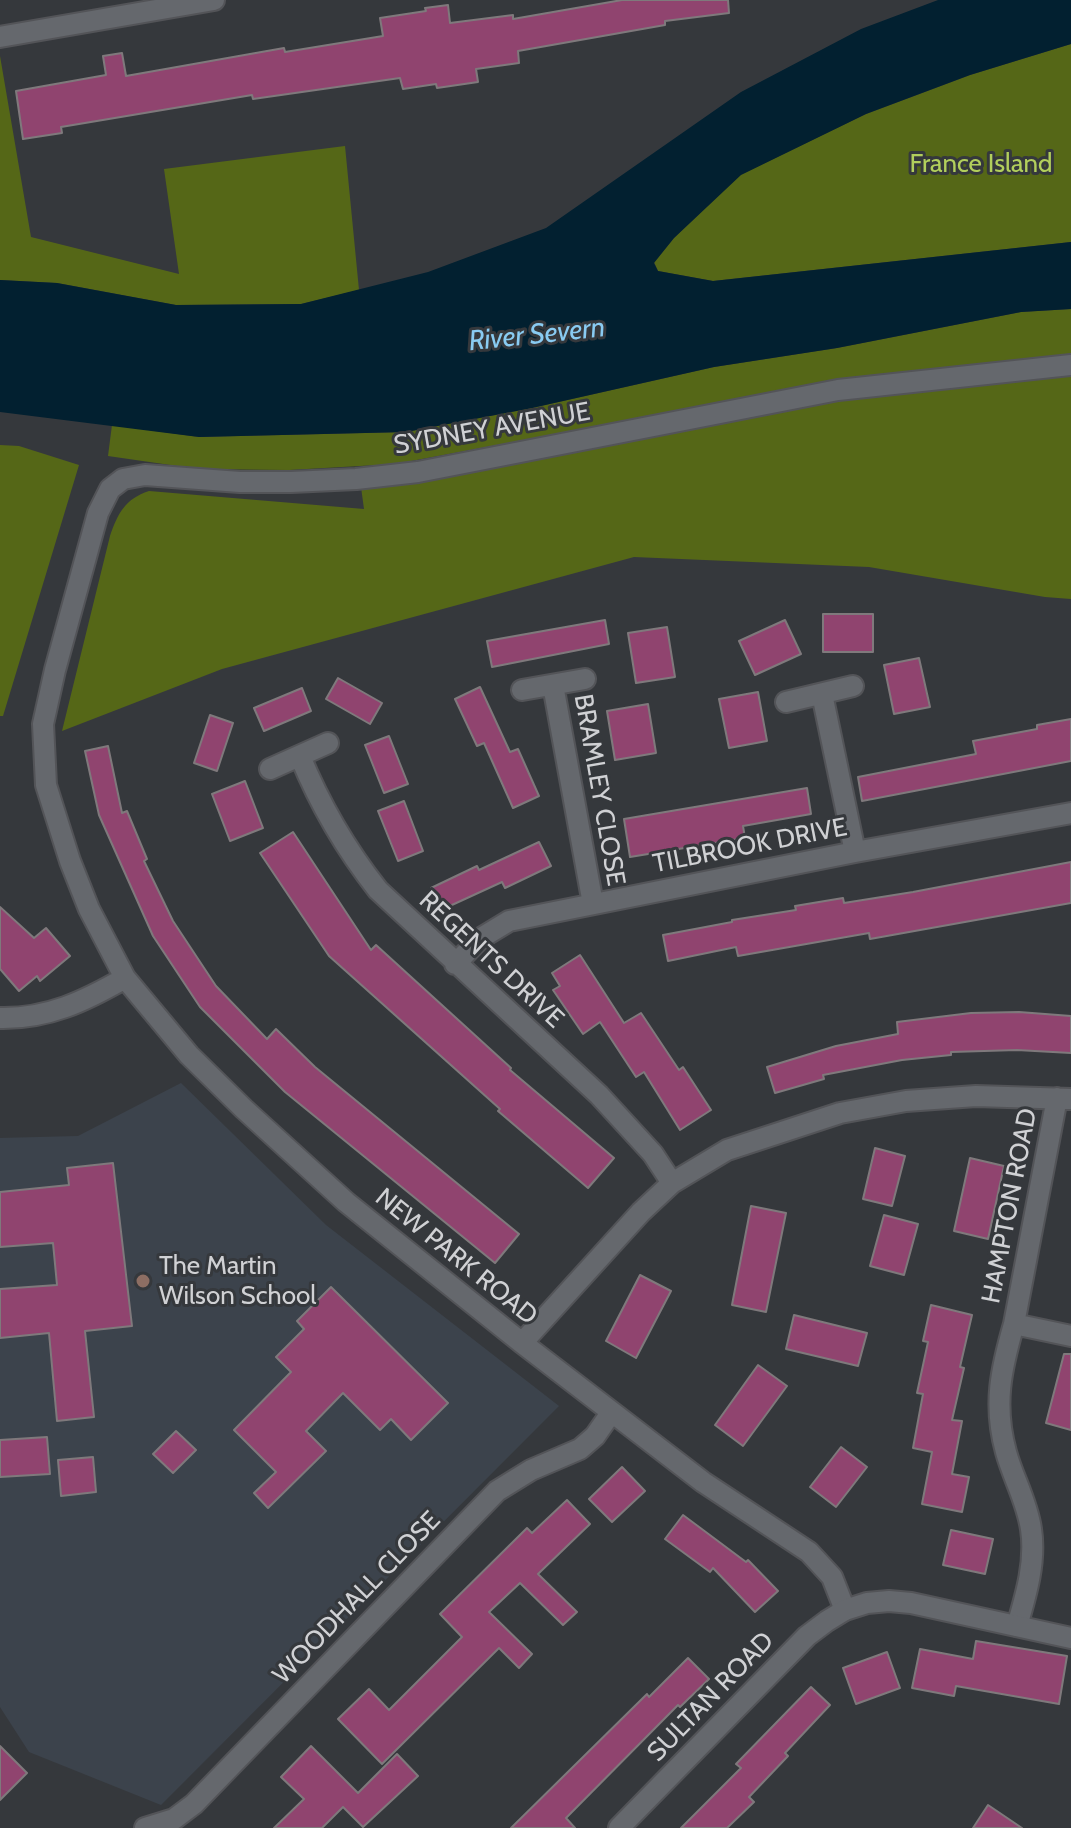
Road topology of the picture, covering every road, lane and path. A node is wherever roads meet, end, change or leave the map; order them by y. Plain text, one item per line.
1 (214, 0) edge
2 (0, 37) edge
3 (1071, 365) edge
4 (55, 670) joint
5 (585, 679) dead end
6 (553, 685) junction
7 (853, 686) dead end
8 (522, 690) dead end
9 (822, 694) junction
10 (786, 702) dead end
11 (328, 743) dead end
12 (300, 756) junction
13 (270, 769) dead end
14 (1071, 813) edge
15 (855, 852) junction
16 (593, 904) junction
17 (455, 964) junction
18 (125, 978) junction
19 (0, 1018) edge
20 (1064, 1098) edge
21 (672, 1183) junction
22 (1014, 1324) junction
23 (1071, 1336) edge
24 (522, 1343) junction
25 (611, 1413) junction
26 (845, 1610) junction
27 (1017, 1626) junction
28 (1071, 1638) edge
29 (145, 1828) edge
30 (619, 1828) edge

1 - 2 street
3 - 4 street, SYDNEY AVENUE
4 - 18 street, NEW PARK ROAD
5 - 6 street, BRAMLEY CLOSE
6 - 8 street, BRAMLEY CLOSE
6 - 16 street, BRAMLEY CLOSE
7 - 9 street
9 - 10 street
9 - 15 street
11 - 12 street
12 - 13 street
12 - 17 street, REGENTS DRIVE
14 - 15 street, TILBROOK DRIVE
15 - 16 street, TILBROOK DRIVE
16 - 17 street, TILBROOK DRIVE
17 - 21 street, REGENTS DRIVE
18 - 19 street
18 - 24 street, NEW PARK ROAD
20 - 21 street
20 - 22 street, HAMPTON ROAD
21 - 24 street
22 - 23 street
22 - 27 street, HAMPTON ROAD
24 - 25 street, NEW PARK ROAD
25 - 26 street, NEW PARK ROAD
25 - 29 street, WOODHALL CLOSE
26 - 27 street
26 - 30 street, SULTAN ROAD
27 - 28 street

